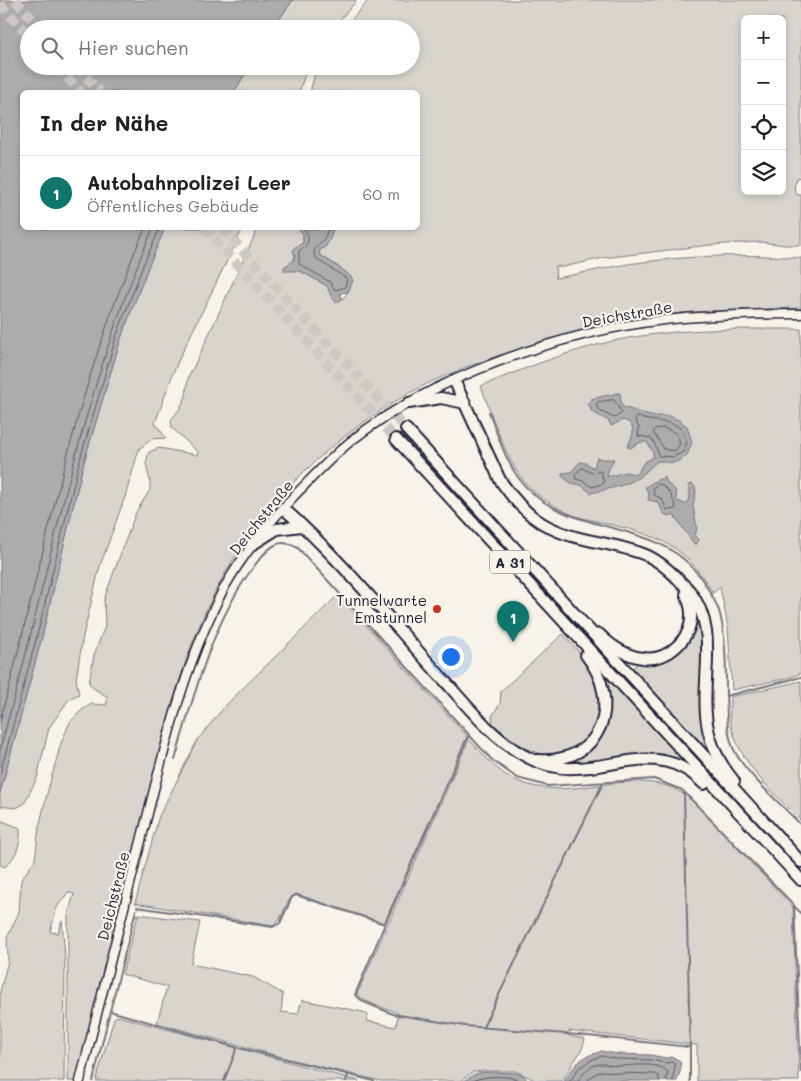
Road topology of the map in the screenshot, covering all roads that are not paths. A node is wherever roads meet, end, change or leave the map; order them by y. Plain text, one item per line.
1 (801, 314) edge
2 (454, 380) junction
3 (409, 403) junction
4 (465, 403) junction
5 (406, 429) tunnel mouth
6 (396, 439) tunnel mouth
7 (283, 508) junction
8 (302, 526) junction
9 (254, 544) junction
10 (676, 578) junction
11 (564, 604) junction
12 (581, 640) junction
13 (527, 757) junction
14 (727, 800) junction
15 (743, 800) junction
16 (801, 862) edge
17 (801, 880) edge
18 (80, 1081) edge

1 - 2 main road, Deichstraße
2 - 3 main road, Deichstraße
2 - 4 highway
3 - 4 highway
3 - 7 main road, Deichstraße
4 - 10 highway
5 - 11 highway, A 31
6 - 12 highway, A 31
7 - 8 highway
7 - 9 main road, Deichstraße
8 - 9 highway
8 - 13 highway
9 - 18 main road, Deichstraße
10 - 11 highway
10 - 15 highway
11 - 15 highway, A 31
12 - 13 highway
12 - 14 highway, A 31
13 - 14 highway
14 - 17 highway, A 31
15 - 16 highway, A 31

